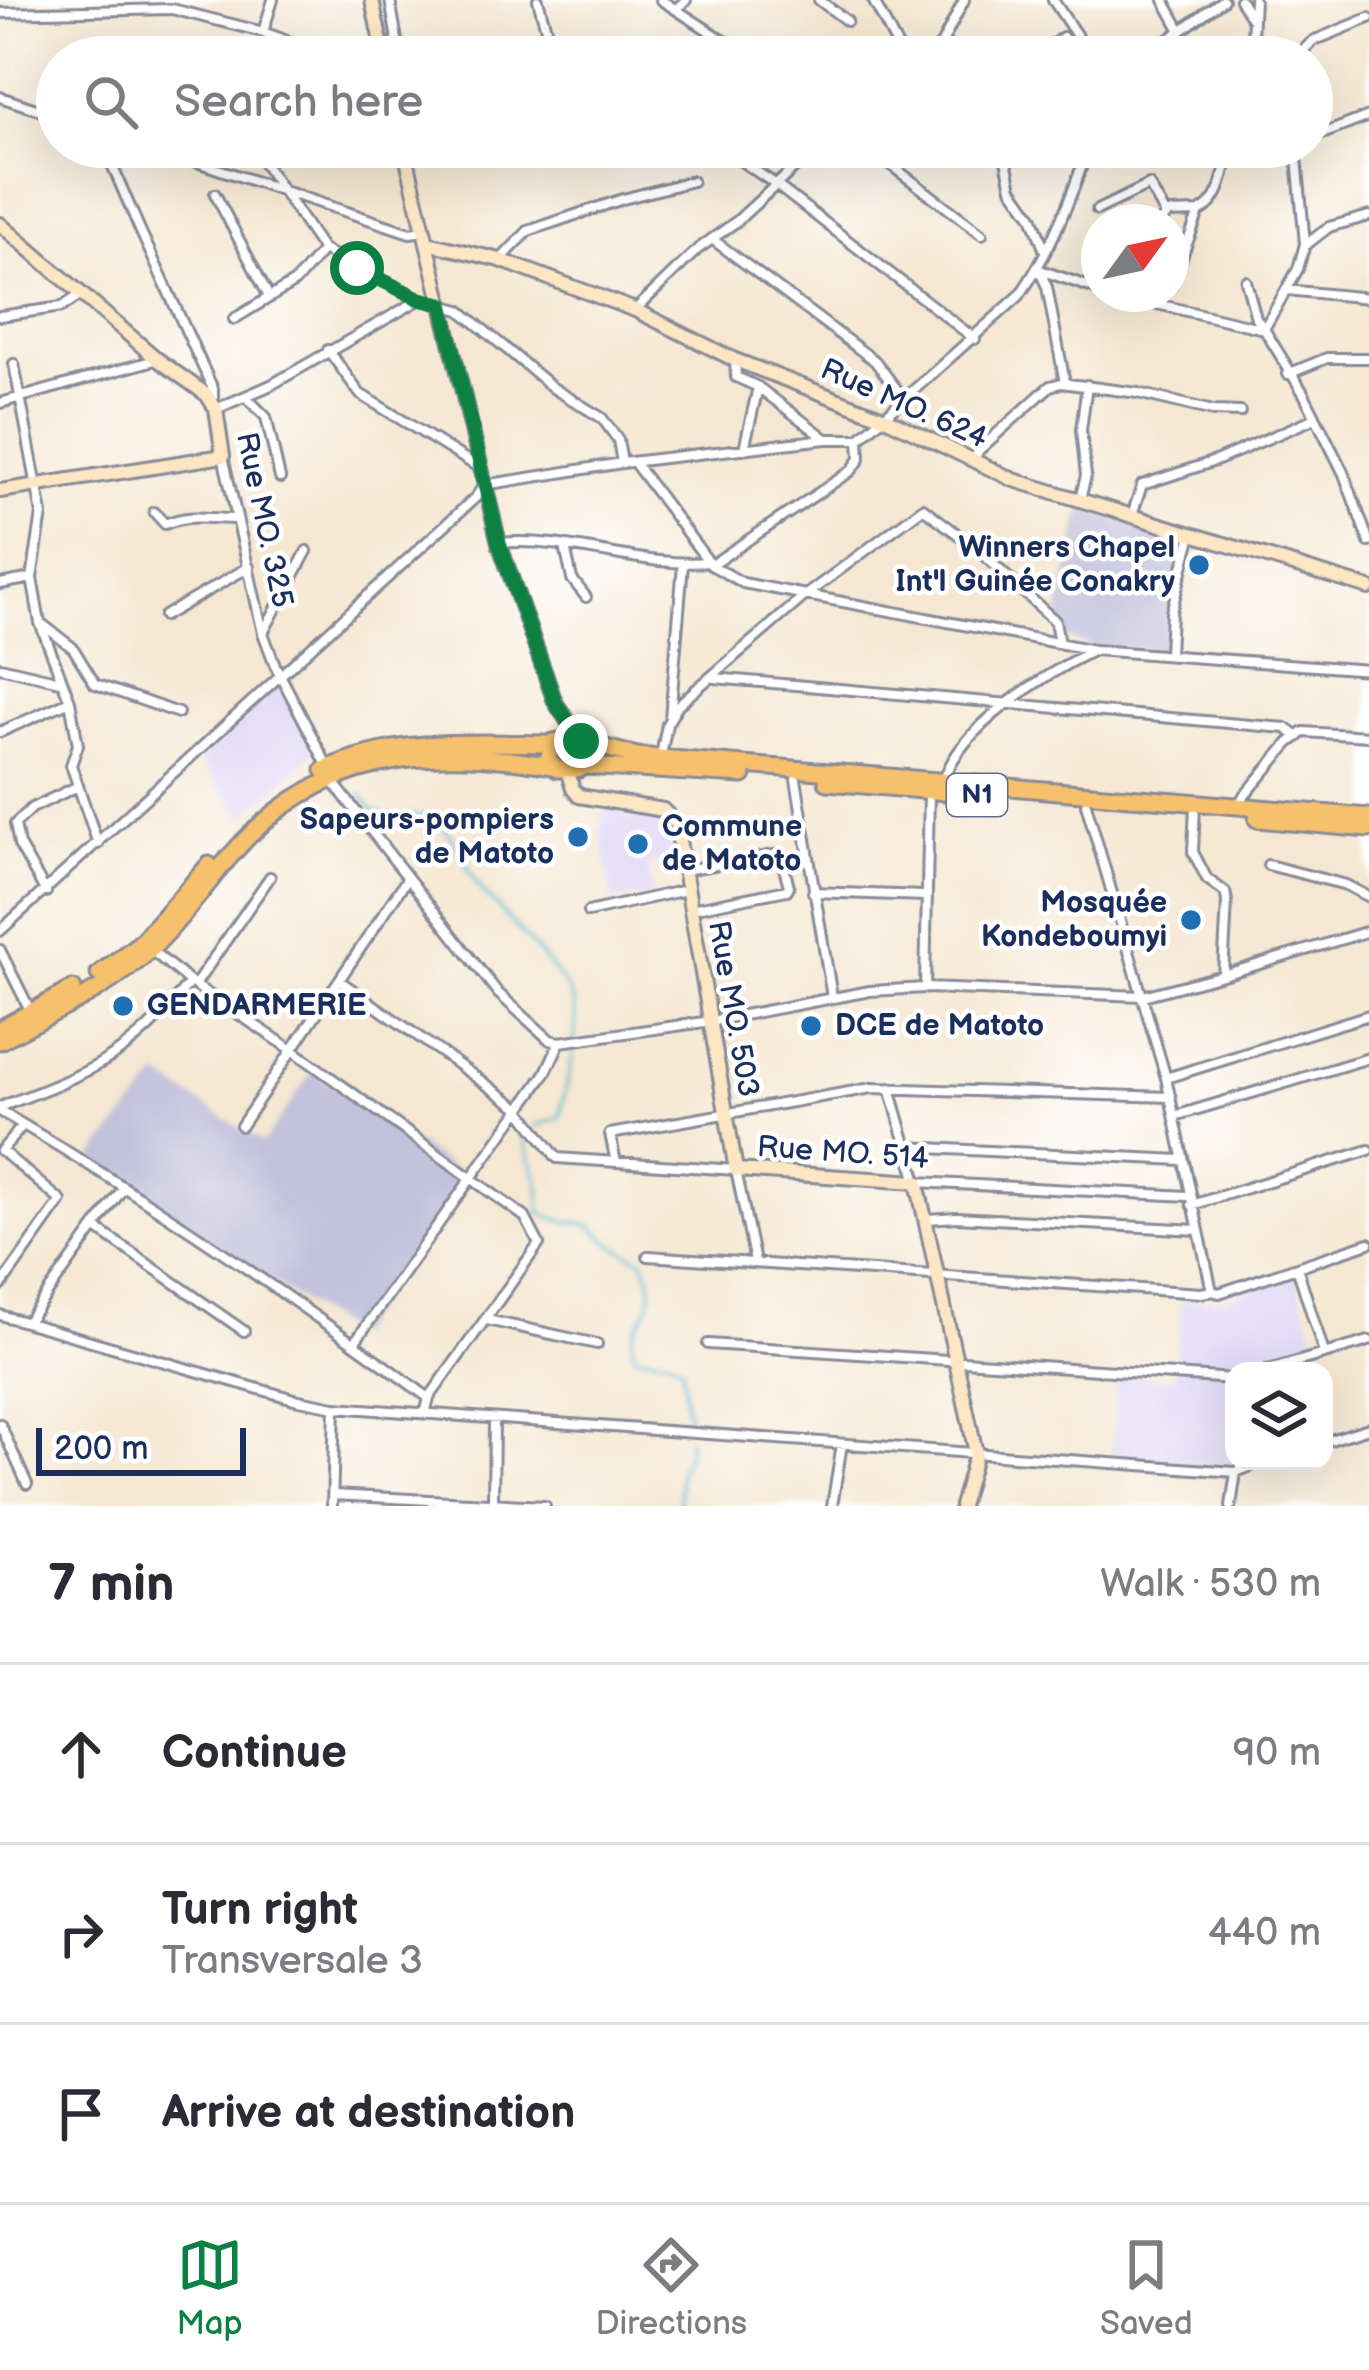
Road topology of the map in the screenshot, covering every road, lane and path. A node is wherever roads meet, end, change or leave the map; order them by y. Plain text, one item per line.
1 (273, 0) edge
2 (372, 0) edge
3 (390, 0) edge
4 (538, 0) edge
5 (661, 0) edge
6 (686, 0) edge
7 (819, 0) edge
8 (873, 0) edge
9 (1053, 0) edge
10 (1164, 0) edge
11 (1223, 0) edge
12 (1240, 0) edge
13 (1254, 0) edge
14 (961, 1) edge
15 (171, 5) edge
16 (676, 9) junction
17 (0, 13) edge
18 (1369, 18) edge
19 (1252, 19) junction
20 (847, 21) dead end
21 (1180, 29) junction
22 (262, 32) junction
23 (273, 36) edge
24 (380, 36) edge
25 (396, 36) edge
26 (548, 36) edge
27 (718, 36) edge
28 (892, 36) edge
29 (944, 36) edge
30 (1077, 36) edge
31 (1171, 36) edge
32 (1252, 36) edge
33 (1325, 36) edge
34 (0, 97) edge
35 (36, 109) edge
36 (1369, 116) edge
37 (1333, 130) edge
38 (113, 168) edge
39 (217, 168) edge
40 (266, 168) edge
41 (409, 168) edge
42 (751, 168) edge
43 (794, 168) edge
44 (895, 168) edge
45 (1008, 168) edge
46 (1082, 168) edge
47 (1224, 168) edge
48 (1298, 168) edge
49 (692, 181) dead end
50 (775, 184) junction
51 (279, 188) junction
52 (215, 194) dead end
53 (1109, 204) edge
54 (1157, 204) edge
55 (1199, 212) junction
56 (1189, 214) edge
57 (1369, 216) edge
58 (0, 224) edge
59 (982, 234) dead end
60 (426, 237) junction
61 (1189, 238) edge
62 (712, 239) junction
63 (1305, 244) junction
64 (1044, 249) junction
65 (323, 250) junction
66 (500, 260) junction
67 (1039, 269) junction
68 (1246, 281) dead end
69 (1081, 282) edge
70 (1286, 290) junction
71 (81, 294) junction
72 (269, 296) junction
73 (1369, 298) edge
74 (420, 299) junction
75 (442, 304) junction
76 (635, 310) junction
77 (1189, 311) edge
78 (0, 316) edge
79 (234, 319) dead end
80 (1264, 329) junction
81 (975, 339) junction
82 (328, 350) junction
83 (1369, 358) edge
84 (158, 359) junction
85 (734, 360) junction
86 (14, 364) dead end
87 (1288, 374) junction
88 (1065, 382) junction
89 (1087, 385) junction
90 (758, 387) junction
91 (246, 397) junction
92 (21, 399) junction
93 (904, 399) junction
94 (0, 403) edge
95 (214, 405) junction
96 (1240, 412) dead end
97 (884, 416) junction
98 (1316, 418) junction
99 (826, 439) junction
100 (859, 439) junction
101 (744, 449) junction
102 (223, 456) junction
103 (973, 460) junction
104 (622, 464) junction
105 (635, 464) junction
106 (479, 468) junction
107 (280, 478) dead end
108 (38, 483) junction
109 (484, 485) junction
110 (0, 490) edge
111 (1080, 501) junction
112 (154, 512) dead end
113 (1132, 515) junction
114 (236, 519) junction
115 (1193, 532) junction
116 (1369, 542) edge
117 (499, 543) junction
118 (565, 547) junction
119 (307, 551) dead end
120 (682, 564) junction
121 (710, 564) junction
122 (249, 568) junction
123 (32, 578) junction
124 (0, 584) edge
125 (1369, 588) edge
126 (807, 593) junction
127 (586, 597) dead end
128 (164, 616) dead end
129 (40, 622) junction
130 (263, 633) junction
131 (1065, 644) junction
132 (1094, 650) junction
133 (1169, 655) junction
134 (1064, 664) junction
135 (0, 668) edge
136 (1369, 670) edge
137 (280, 675) junction
138 (714, 678) junction
139 (62, 681) junction
140 (70, 701) junction
141 (1011, 701) junction
142 (555, 702) junction
143 (178, 713) dead end
144 (670, 719) junction
145 (0, 732) edge
146 (1298, 736) junction
147 (1369, 736) edge
148 (552, 743) junction
149 (583, 743) junction
150 (659, 764) junction
151 (568, 767) junction
152 (330, 772) junction
153 (796, 779) junction
154 (78, 786) junction
155 (937, 786) junction
156 (1086, 804) junction
157 (1235, 807) junction
158 (1195, 809) junction
159 (1369, 817) edge
160 (1369, 829) edge
161 (98, 844) junction
162 (1268, 865) dead end
163 (684, 870) junction
164 (270, 878) dead end
165 (407, 879) junction
166 (688, 890) junction
167 (46, 892) junction
168 (813, 892) junction
169 (925, 896) junction
170 (1369, 897) edge
171 (692, 909) junction
172 (588, 912) dead end
173 (0, 931) edge
174 (1369, 931) edge
175 (0, 950) edge
176 (151, 950) junction
177 (1223, 975) junction
178 (340, 981) junction
179 (193, 984) junction
180 (925, 988) junction
181 (1143, 995) junction
182 (832, 997) junction
183 (31, 1012) junction
184 (1369, 1015) edge
185 (712, 1022) junction
186 (0, 1030) edge
187 (0, 1041) edge
188 (568, 1041) junction
189 (294, 1051) junction
190 (1369, 1058) edge
191 (1166, 1078) junction
192 (890, 1088) junction
193 (1171, 1097) junction
194 (518, 1107) junction
195 (0, 1109) edge
196 (727, 1113) junction
197 (1175, 1116) junction
198 (23, 1125) junction
199 (241, 1126) dead end
200 (906, 1147) junction
201 (1369, 1150) edge
202 (1, 1152) edge
203 (1182, 1160) junction
204 (616, 1162) junction
205 (736, 1170) junction
206 (473, 1177) junction
207 (917, 1182) junction
208 (124, 1187) junction
209 (1191, 1200) junction
210 (927, 1219) junction
211 (96, 1228) junction
212 (1198, 1230) junction
213 (1369, 1244) edge
214 (648, 1256) dead end
215 (755, 1262) junction
216 (1297, 1268) junction
217 (940, 1276) junction
218 (0, 1287) edge
219 (1212, 1291) junction
220 (0, 1316) edge
221 (487, 1320) junction
222 (27, 1322) junction
223 (244, 1330) dead end
224 (1369, 1341) edge
225 (354, 1343) junction
226 (597, 1344) dead end
227 (708, 1344) dead end
228 (1324, 1353) junction
229 (1294, 1362) edge
230 (959, 1364) junction
231 (1225, 1379) edge
232 (429, 1398) junction
233 (335, 1407) junction
234 (425, 1414) junction
235 (494, 1421) junction
236 (0, 1424) edge
237 (1369, 1428) edge
238 (1333, 1439) edge
239 (842, 1444) junction
240 (976, 1454) junction
241 (1225, 1466) edge
242 (1240, 1470) edge
243 (27, 1484) dead end
244 (332, 1501) edge
245 (493, 1504) edge
246 (544, 1506) edge
247 (832, 1506) edge
248 (961, 1506) edge
249 (1231, 1506) edge

1 - 22 street
2 - 24 street
3 - 25 street
4 - 26 street
5 - 16 street
6 - 16 street
7 - 20 street
8 - 28 street
9 - 30 street
10 - 21 street
11 - 21 street
12 - 19 street
13 - 19 street
14 - 29 street
15 - 17 street
15 - 22 street
16 - 27 street
18 - 33 street
19 - 32 street
21 - 31 street
22 - 23 street
34 - 35 street
36 - 37 street
38 - 95 street
39 - 51 street
40 - 51 street
41 - 60 street
42 - 50 street
43 - 50 street
44 - 59 street
45 - 64 street
46 - 64 street
47 - 55 street
48 - 63 street
49 - 66 street
50 - 62 street
50 - 81 street
51 - 60 street
51 - 65 street
52 - 72 street
53 - 54 street
55 - 56 street
55 - 61 street
57 - 63 street
58 - 71 street, Rue MO. 325
60 - 66 street, Rue MO. 624
60 - 75 street
62 - 76 street
62 - 93 street
63 - 70 street
64 - 67 street
65 - 72 street
65 - 74 street
66 - 76 street, Rue MO. 624
67 - 69 street
67 - 81 street
67 - 88 street
68 - 80 street
70 - 73 street
70 - 80 street
71 - 78 street
71 - 84 street, Rue MO. 325
72 - 79 street
74 - 75 street
74 - 82 street
75 - 104 street
75 - 106 street
76 - 85 street, Rue MO. 624
77 - 80 street
80 - 87 street
81 - 93 street
82 - 91 street
82 - 106 street
83 - 87 street
84 - 92 street
84 - 95 street, Rue MO. 325
85 - 90 street
85 - 97 street, Rue MO. 624
86 - 92 street
87 - 98 street
88 - 89 street
88 - 103 street
89 - 96 street
89 - 111 street
90 - 99 street
90 - 101 street
91 - 95 street
91 - 107 street
92 - 94 street
92 - 108 street
93 - 97 street
95 - 102 street, Rue MO. 325
97 - 100 street
97 - 103 street, Rue MO. 624
98 - 113 street
98 - 116 street
99 - 100 street
99 - 101 street
100 - 121 street
101 - 105 street
102 - 108 street
102 - 114 street, Rue MO. 325
103 - 111 street, Rue MO. 624
104 - 105 street
104 - 109 street
105 - 121 street
106 - 109 street
108 - 110 street
108 - 123 street
109 - 117 street
109 - 137 street
111 - 113 street, Rue MO. 624
112 - 114 street
113 - 115 street, Rue MO. 624
114 - 122 street, Rue MO. 325
115 - 125 street, Rue MO. 624
115 - 133 street
117 - 118 street
117 - 142 street
118 - 120 street
118 - 127 street
119 - 130 street
120 - 121 street
120 - 144 street
121 - 126 street
122 - 128 street
122 - 130 street, Rue MO. 325
123 - 124 street
123 - 129 street
126 - 131 street
126 - 131 street
126 - 138 street
129 - 139 street
129 - 143 street
130 - 137 street, Rue MO. 325
131 - 132 street
131 - 134 street
132 - 133 street
132 - 134 street
133 - 136 street
134 - 141 street
135 - 139 street
137 - 152 street, Rue MO. 325
137 - 161 street
138 - 141 street
138 - 144 street
139 - 140 street
140 - 145 street
140 - 154 street
141 - 146 street
141 - 155 street
142 - 148 street
142 - 149 street
144 - 150 street
146 - 147 street
146 - 157 street
148 - 149 highway
148 - 151 highway
148 - 152 highway, N1
149 - 150 highway, N1
149 - 151 highway
150 - 151 highway, N1
150 - 153 highway, N1
150 - 155 highway, N1
151 - 152 highway, N1
151 - 163 street, Rue MO. 503
152 - 165 street, Rue MO. 325
152 - 176 highway, N1
152 - 183 highway, N1
153 - 155 highway, N1
153 - 168 street
154 - 161 street
154 - 167 street
155 - 156 highway, N1
155 - 158 highway, N1
155 - 169 street
156 - 158 highway, N1
156 - 181 street
157 - 158 highway, N1
157 - 159 highway, N1
158 - 160 highway, N1
158 - 177 street
161 - 167 street
162 - 170 street
163 - 166 street, Rue MO. 503
163 - 171 street
164 - 179 street
165 - 178 street
165 - 188 street, Rue MO. 325
166 - 171 street, Rue MO. 503
166 - 172 street
167 - 173 street
168 - 169 street
168 - 182 street
169 - 180 street
171 - 185 street, Rue MO. 503
174 - 177 street
175 - 183 street
176 - 179 street
176 - 187 highway, N1
177 - 181 street
178 - 189 street
178 - 194 street, Rue MO. 514
179 - 189 street
179 - 195 street
180 - 181 street
180 - 182 street
181 - 191 street
182 - 185 street
183 - 186 highway, N1
184 - 191 street
185 - 188 street
185 - 196 street, Rue MO. 503
188 - 194 street
189 - 199 street
189 - 206 street
190 - 197 street
191 - 193 street
192 - 193 street
192 - 196 street
192 - 200 street
193 - 197 street
194 - 204 street, Rue MO. 514
194 - 206 street
195 - 198 street
196 - 204 street
196 - 205 street, Rue MO. 503
197 - 203 street
198 - 202 street
198 - 208 street
200 - 203 street
200 - 207 street
201 - 209 street
202 - 218 street
203 - 209 street
204 - 205 street, Rue MO. 514
205 - 207 street, Rue MO. 514
205 - 215 street, Rue MO. 503
206 - 221 street
206 - 225 street
207 - 209 street, Rue MO. 514
207 - 210 street
208 - 211 street
208 - 225 street
209 - 212 street
210 - 212 street
210 - 217 street
211 - 222 street
211 - 223 street
212 - 219 street
213 - 216 street
214 - 215 street
215 - 217 street
216 - 219 street
216 - 228 street
217 - 219 street
217 - 230 street
220 - 222 street
221 - 226 street
221 - 232 street
222 - 233 street
224 - 228 street
225 - 232 street
227 - 230 street
228 - 229 street
230 - 231 street
230 - 240 street
232 - 234 street
233 - 234 street
233 - 244 street
234 - 235 street
235 - 239 street
235 - 245 street
236 - 243 street
237 - 238 street
239 - 240 street
239 - 247 street
240 - 241 street
240 - 248 street
242 - 249 street
244 - 245 street
245 - 246 street

